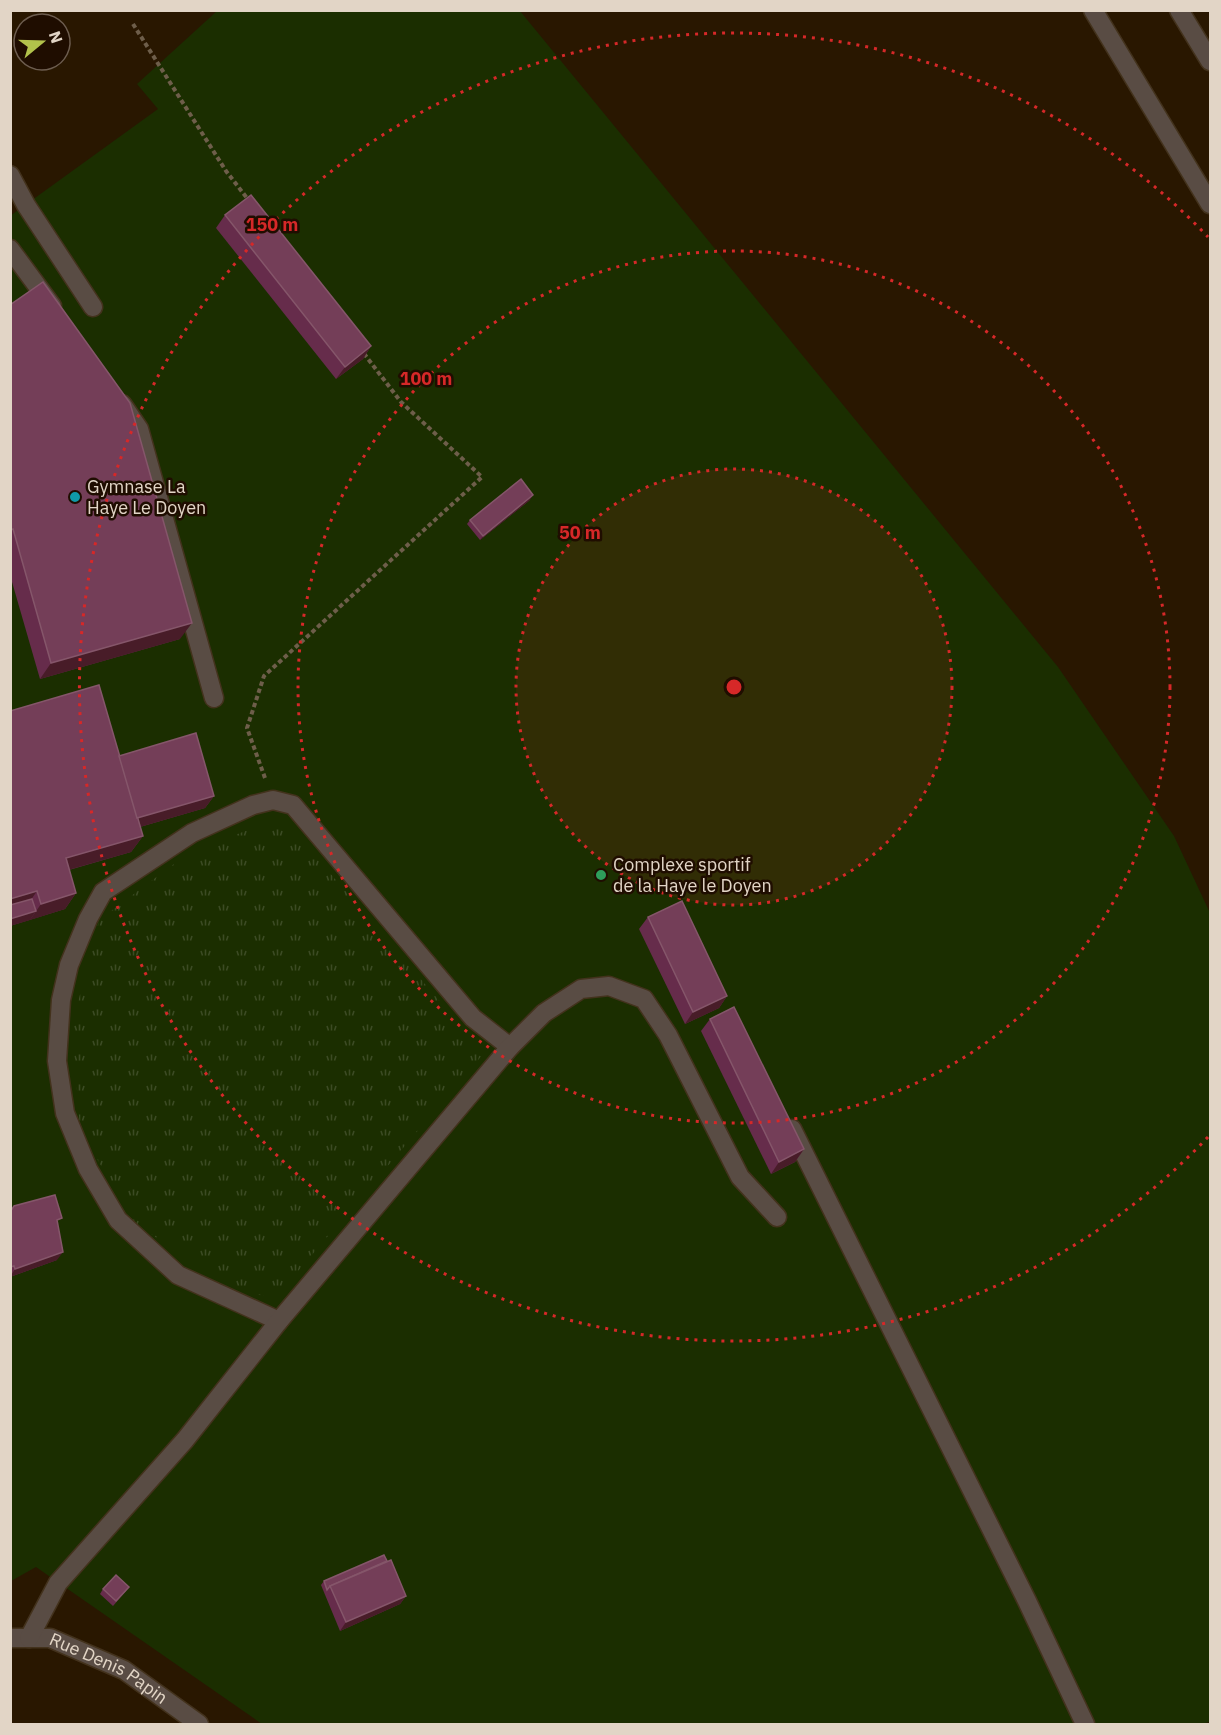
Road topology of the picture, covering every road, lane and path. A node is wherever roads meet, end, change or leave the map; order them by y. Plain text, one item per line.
1 (1093, 10) edge
2 (1179, 10) edge
3 (133, 24) dead end
4 (1210, 62) edge
5 (10, 175) edge
6 (1210, 204) edge
7 (254, 208) edge
8 (10, 249) edge
9 (93, 307) dead end
10 (59, 317) edge
11 (359, 346) edge
12 (113, 392) edge
13 (214, 698) dead end
14 (273, 800) junction
15 (510, 1047) junction
16 (783, 1110) edge
17 (777, 1217) dead end
18 (279, 1321) junction
19 (10, 1638) edge
20 (29, 1638) junction
21 (199, 1725) edge
22 (1085, 1725) edge

1 - 6 street
2 - 4 street
3 - 7 path
5 - 9 street
8 - 10 street
11 - 14 path
12 - 13 street
14 - 15 street
14 - 18 street
15 - 17 street
15 - 18 street
16 - 22 street
18 - 20 street
19 - 20 street, Rue Denis Papin
20 - 21 street, Rue Denis Papin

